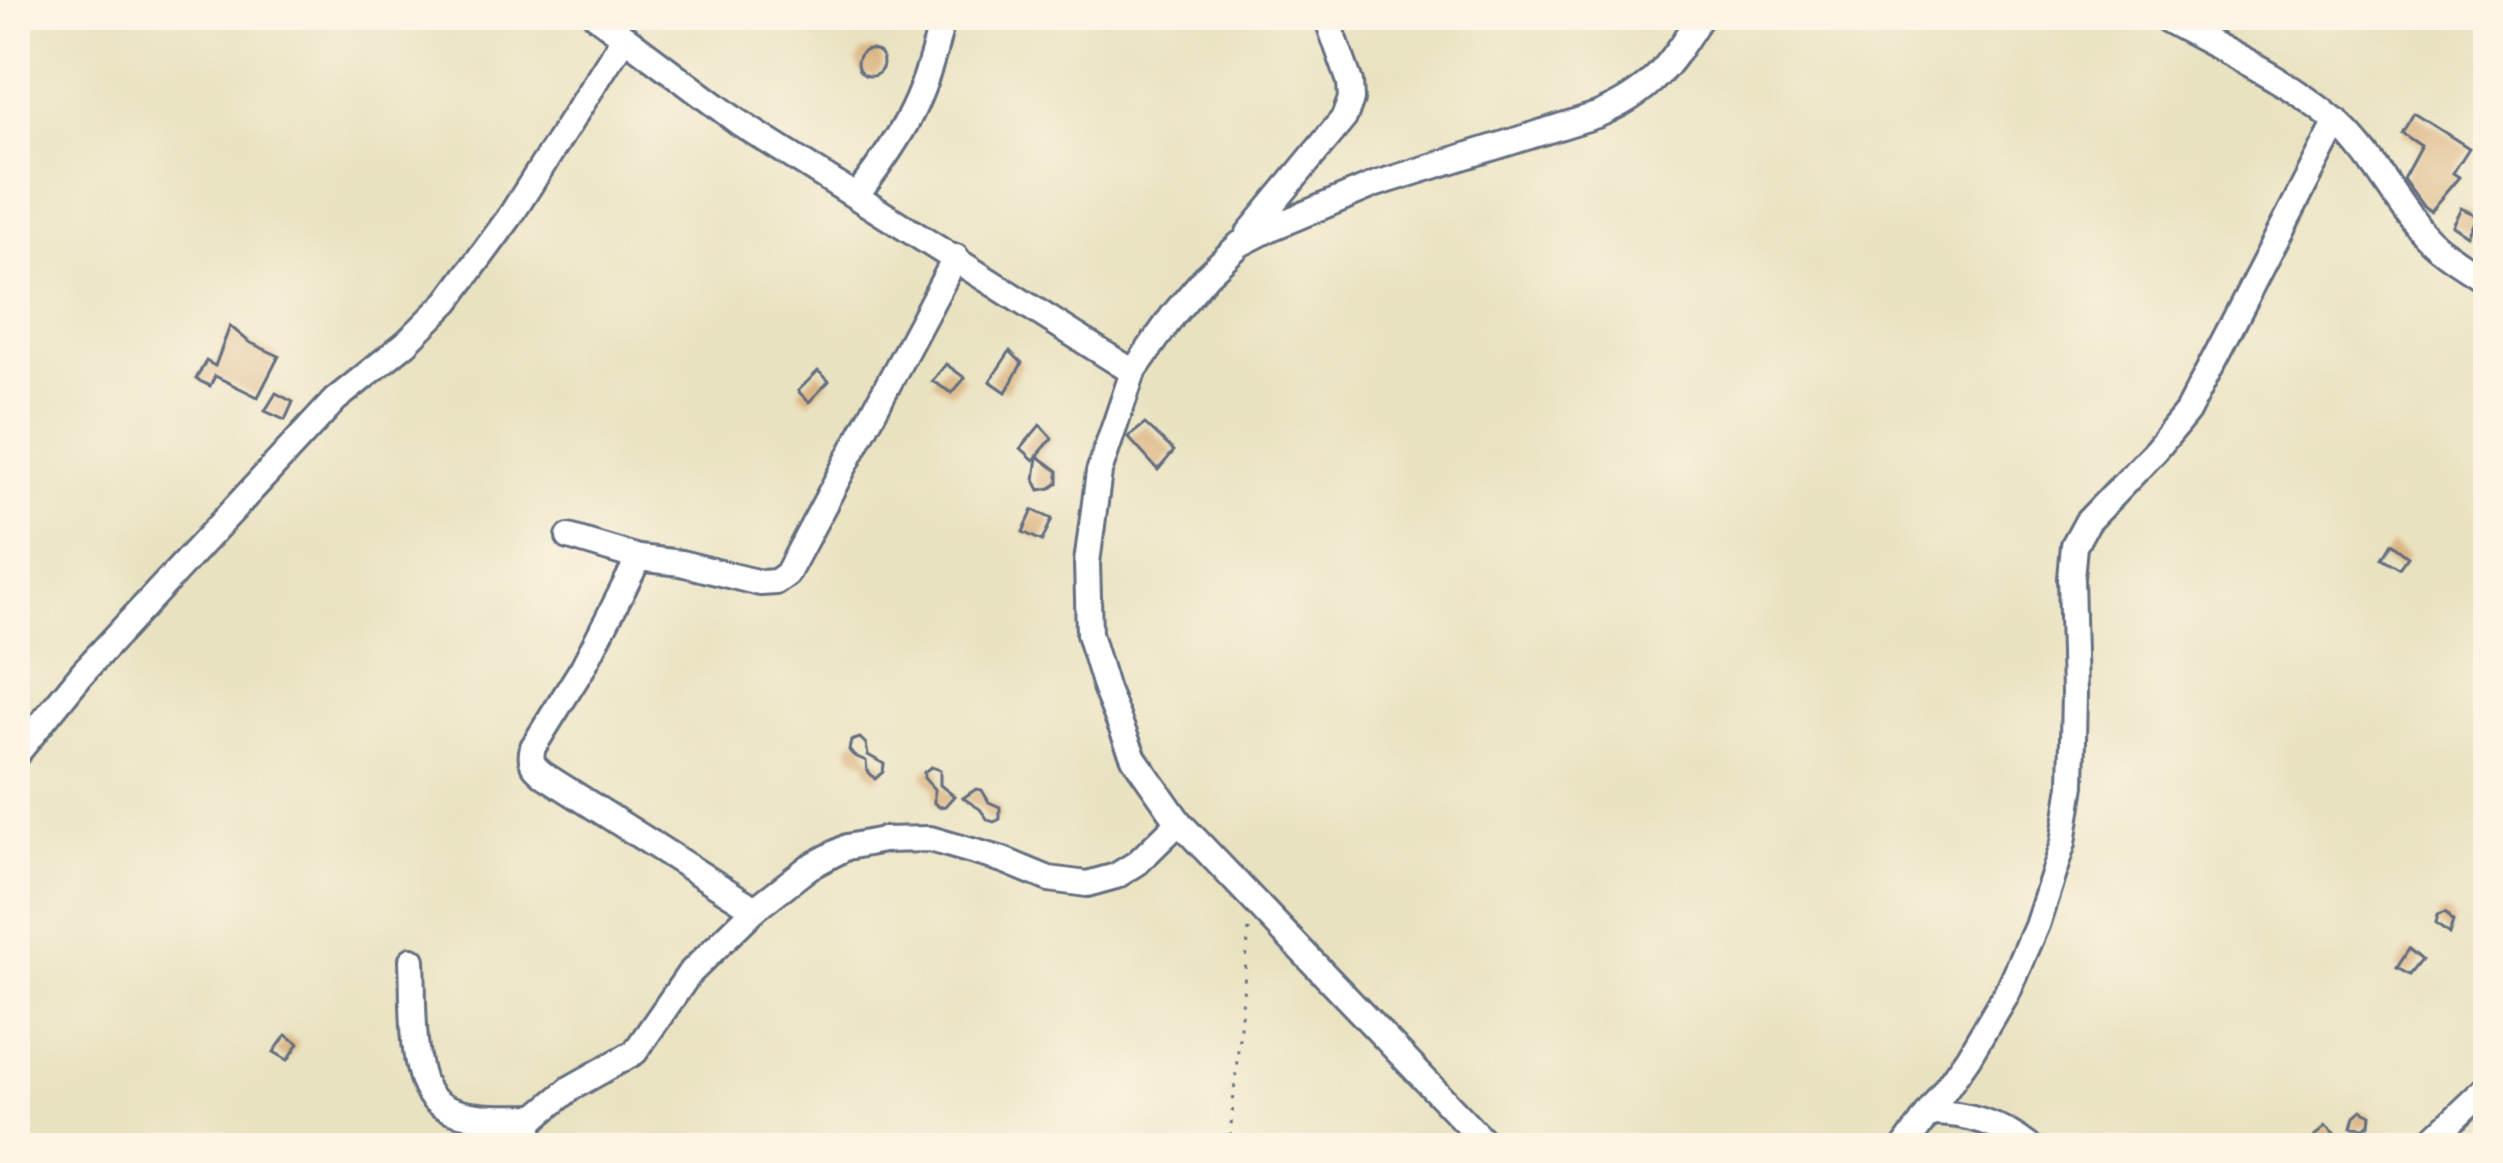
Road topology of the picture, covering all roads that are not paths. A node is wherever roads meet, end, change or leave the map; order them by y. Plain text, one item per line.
1 (595, 15) edge
2 (944, 15) edge
3 (1326, 15) edge
4 (1702, 15) edge
5 (2158, 15) edge
6 (623, 39) junction
7 (2337, 122) junction
8 (857, 195) junction
9 (1240, 244) junction
10 (956, 257) junction
11 (2488, 283) edge
12 (1132, 372) junction
13 (568, 537) dead end
14 (639, 558) junction
15 (15, 756) edge
16 (1179, 822) junction
17 (754, 909) junction
18 (412, 960) dead end
19 (2488, 1088) edge
20 (1929, 1113) junction
21 (536, 1117) junction
22 (512, 1148) edge
23 (1490, 1148) edge
24 (1904, 1148) edge
25 (2031, 1148) edge
26 (2424, 1148) edge

1 - 6 street
2 - 8 street
3 - 9 street
4 - 9 street
5 - 7 street
6 - 8 street
6 - 15 street
7 - 11 street
7 - 20 street
8 - 10 street
9 - 12 street
10 - 12 street
10 - 14 street
12 - 16 street
13 - 14 street
14 - 17 street
16 - 17 street
16 - 23 street
17 - 21 street
18 - 21 street
19 - 26 street
20 - 24 street
20 - 25 street
21 - 22 street

